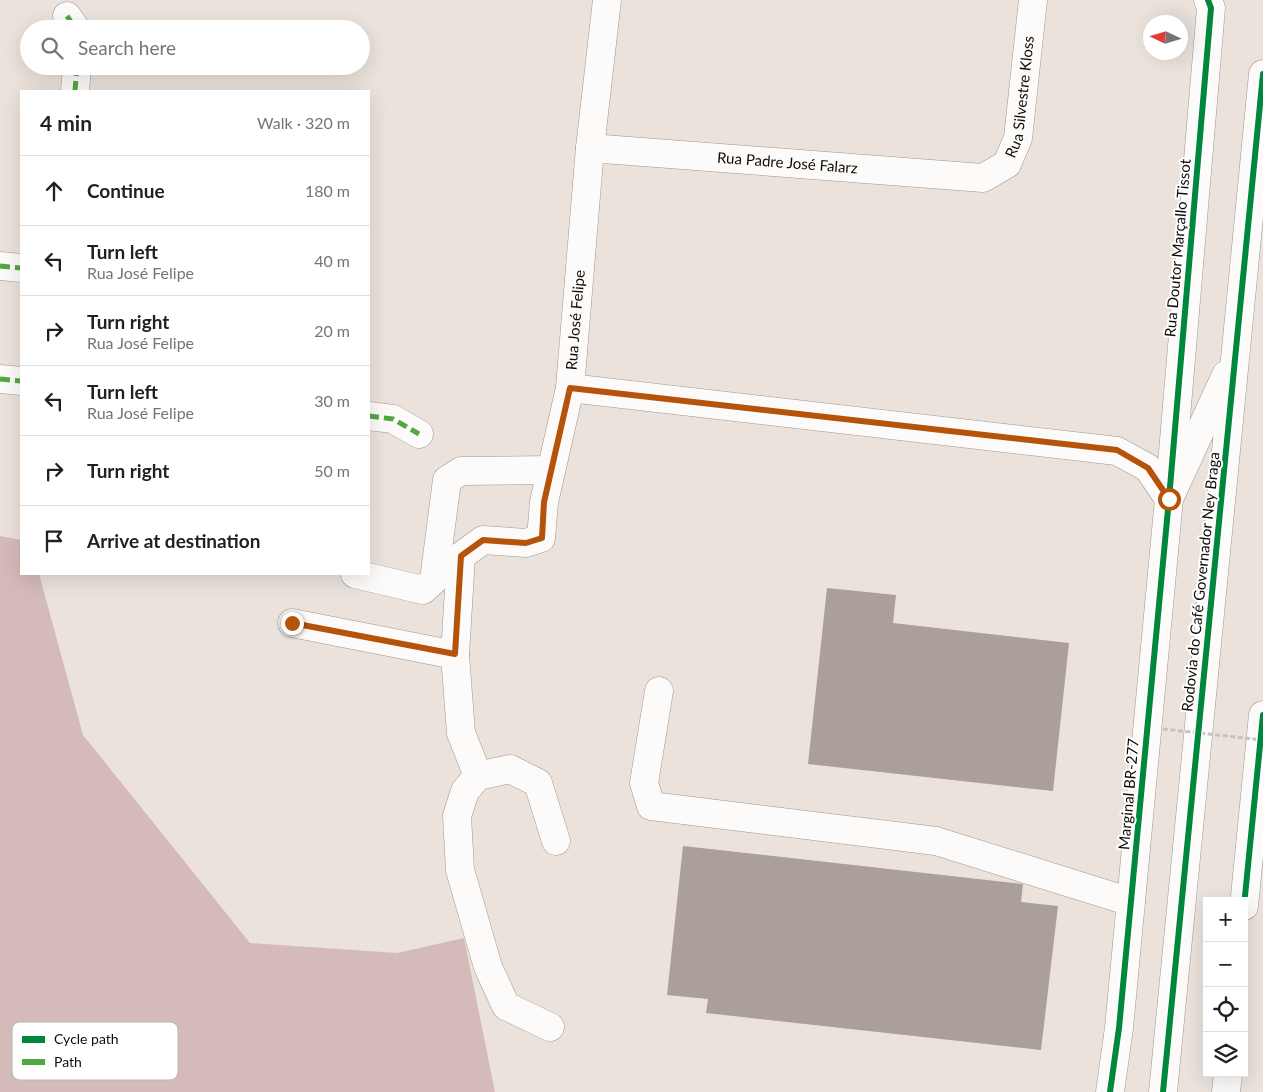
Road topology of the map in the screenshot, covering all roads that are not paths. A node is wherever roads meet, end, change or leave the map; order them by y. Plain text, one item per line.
1 (607, 0) edge
2 (1033, 0) edge
3 (1208, 0) edge
4 (1263, 74) edge
5 (76, 75) edge
6 (74, 90) edge
7 (590, 148) junction
8 (983, 178) joint
9 (0, 266) edge
10 (20, 268) edge
11 (1235, 356) junction
12 (0, 379) edge
13 (20, 381) edge
14 (570, 388) junction
15 (370, 416) edge
16 (419, 434) dead end
17 (551, 470) junction
18 (1169, 499) junction
19 (359, 575) edge
20 (292, 623) dead end
21 (455, 654) junction
22 (659, 691) dead end
23 (1263, 715) edge
24 (478, 776) junction
25 (556, 840) dead end
26 (1245, 897) edge
27 (1131, 902) junction
28 (550, 1026) dead end
29 (1228, 1077) edge
30 (1110, 1092) edge
31 (1163, 1092) edge
32 (1226, 1092) edge

1 - 7 main road, Rua José Felipe
2 - 8 main road, Rua Silvestre Kloss
3 - 18 main road, Rua Doutor Marçallo Tissot
4 - 11 main road, Rodovia do Café Governador Ney Braga
5 - 6 main road
7 - 8 main road, Rua Padre José Falarz
7 - 14 main road, Rua José Felipe
9 - 10 main road
11 - 18 main road
11 - 31 main road, Rodovia do Café Governador Ney Braga
12 - 13 main road
14 - 17 main road, Rua José Felipe
14 - 18 main road
15 - 16 main road
17 - 19 main road
17 - 21 main road, Rua José Felipe
18 - 27 main road, Marginal BR-277
20 - 21 main road
21 - 24 main road, Rua José Felipe
22 - 27 main road
23 - 26 main road
24 - 25 main road
24 - 28 main road
27 - 30 main road, Marginal BR-277
29 - 32 main road

